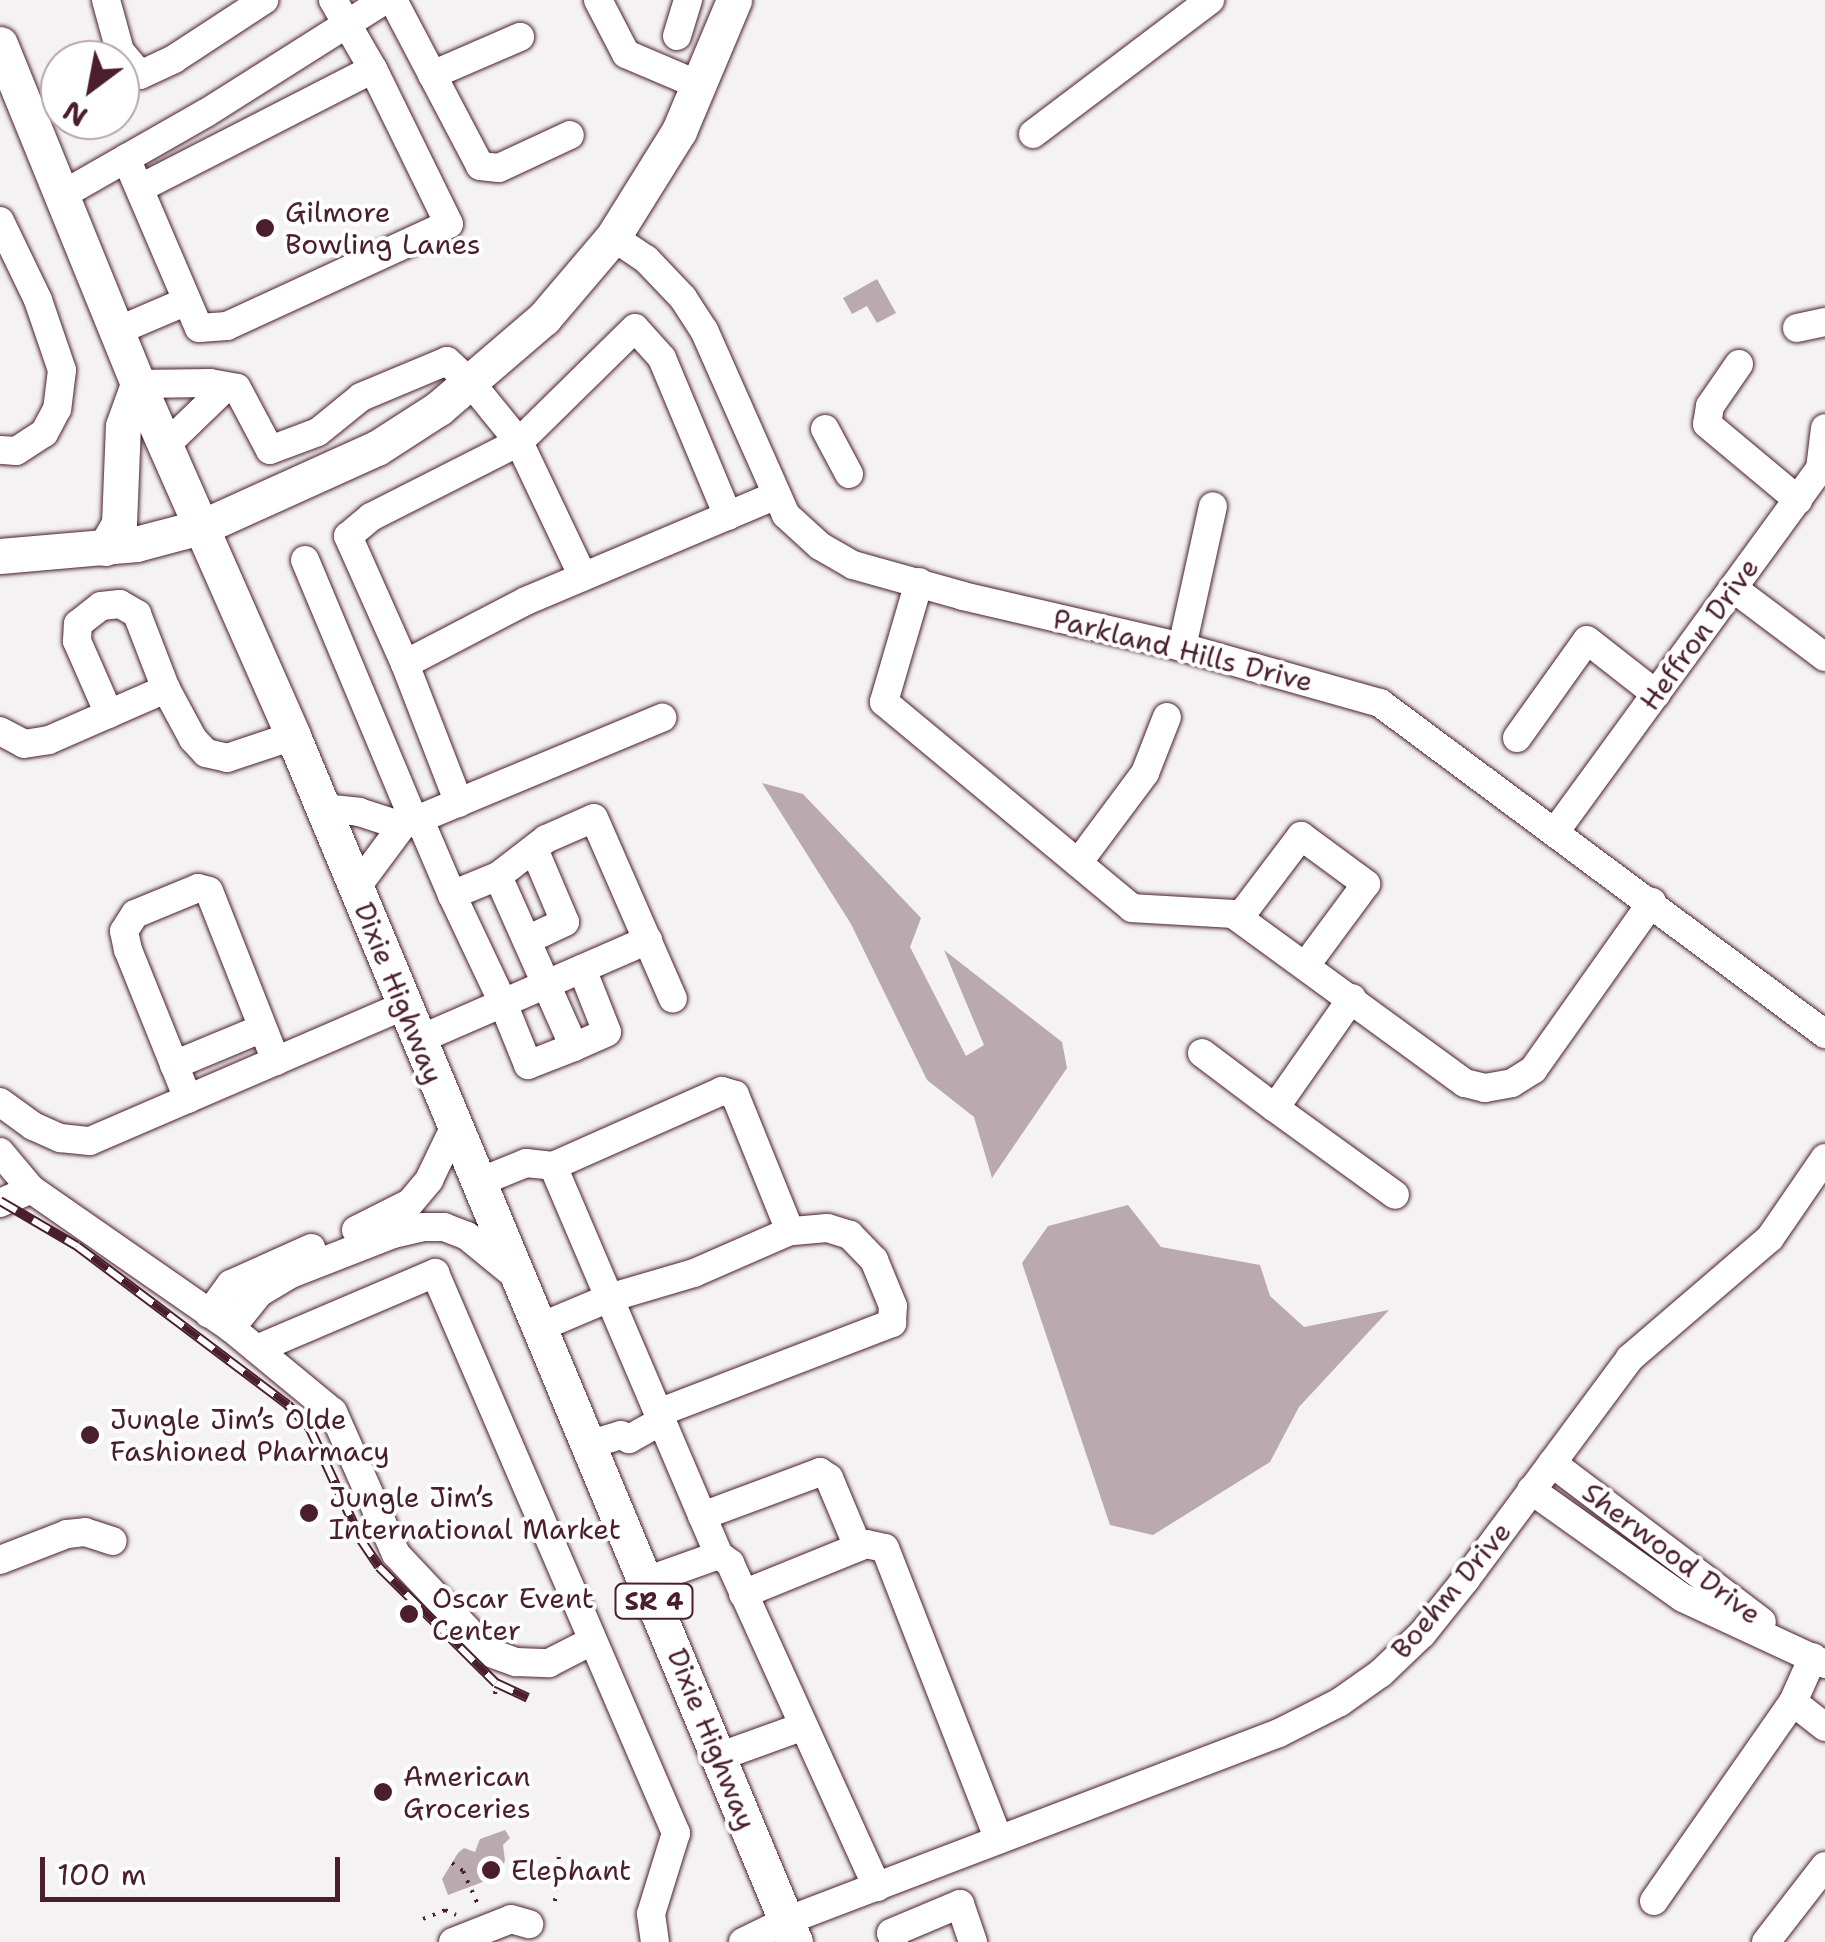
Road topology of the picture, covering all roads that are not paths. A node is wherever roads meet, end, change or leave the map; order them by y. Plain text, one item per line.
1 (106, 0) edge
2 (264, 0) edge
3 (385, 0) edge
4 (393, 0) edge
5 (598, 0) edge
6 (688, 0) edge
7 (734, 0) edge
8 (1210, 0) edge
9 (339, 12) edge
10 (677, 36) dead end
11 (520, 37) dead end
12 (0, 44) edge
13 (373, 69) junction
14 (432, 75) junction
15 (701, 86) junction
16 (1033, 134) dead end
17 (570, 135) dead end
18 (126, 158) junction
19 (140, 188) junction
20 (62, 195) junction
21 (0, 220) edge
22 (613, 237) junction
23 (187, 301) junction
24 (1825, 322) edge
25 (1797, 328) dead end
26 (117, 331) junction
27 (1739, 364) dead end
28 (471, 383) junction
29 (138, 384) junction
30 (226, 388) junction
31 (361, 398) junction
32 (1825, 428) edge
33 (825, 429) dead end
34 (519, 442) junction
35 (166, 445) junction
36 (377, 448) junction
37 (0, 450) edge
38 (848, 474) dead end
39 (1810, 494) edge
40 (777, 495) junction
41 (1213, 506) dead end
42 (728, 516) junction
43 (204, 526) junction
44 (104, 548) junction
45 (0, 556) edge
46 (306, 560) dead end
47 (583, 577) junction
48 (919, 582) junction
49 (1734, 588) junction
50 (1182, 647) junction
51 (1825, 656) edge
52 (405, 664) junction
53 (166, 689) junction
54 (1656, 694) junction
55 (109, 714) junction
56 (1167, 717) dead end
57 (662, 718) dead end
58 (0, 731) edge
59 (293, 736) junction
60 (1517, 738) dead end
61 (458, 803) junction
62 (323, 808) junction
63 (412, 821) junction
64 (1554, 832) junction
65 (534, 849) junction
66 (1078, 863) junction
67 (498, 876) junction
68 (356, 888) junction
69 (452, 895) junction
70 (1652, 902) junction
71 (1239, 918) junction
72 (528, 940) junction
73 (648, 940) junction
74 (1306, 964) junction
75 (582, 969) junction
76 (548, 983) junction
77 (1352, 998) junction
78 (674, 999) dead end
79 (502, 1003) junction
80 (404, 1006) junction
81 (262, 1028) junction
82 (1825, 1034) edge
83 (418, 1040) junction
84 (574, 1046) junction
85 (1202, 1053) dead end
86 (276, 1061) junction
87 (174, 1064) junction
88 (188, 1099) junction
89 (0, 1102) edge
90 (1275, 1108) junction
91 (454, 1128) junction
92 (0, 1152) edge
93 (1825, 1158) edge
94 (553, 1166) junction
95 (477, 1183) junction
96 (32, 1190) junction
97 (1395, 1194) dead end
98 (0, 1203) edge
99 (790, 1231) junction
100 (516, 1276) junction
101 (609, 1298) junction
102 (220, 1321) junction
103 (538, 1328) junction
104 (256, 1348) junction
105 (634, 1428) junction
106 (1552, 1462) junction
107 (1532, 1490) junction
108 (702, 1516) junction
109 (113, 1542) dead end
110 (858, 1548) junction
111 (719, 1555) junction
112 (0, 1560) edge
113 (646, 1581) junction
114 (743, 1594) junction
115 (592, 1641) junction
116 (1810, 1655) edge
117 (1793, 1702) junction
118 (801, 1726) junction
119 (1825, 1727) edge
120 (721, 1756) junction
121 (999, 1840) junction
122 (946, 1861) junction
123 (1825, 1866) edge
124 (876, 1887) junction
125 (1654, 1901) dead end
126 (960, 1904) junction
127 (529, 1924) dead end
128 (791, 1932) edge
129 (453, 1942) edge
130 (655, 1942) edge
131 (743, 1942) edge
132 (894, 1942) edge
133 (973, 1942) edge
134 (1766, 1942) edge

1 - 2 street
3 - 9 street
4 - 14 street
5 - 15 street
6 - 10 street
7 - 15 main road
8 - 16 street
9 - 13 street
9 - 18 street
11 - 14 street
12 - 20 main road, Dixie Highway / SR 4
13 - 19 street
13 - 23 street
14 - 17 street
15 - 22 main road
18 - 19 street
18 - 20 street
19 - 23 street
20 - 26 main road, Dixie Highway / SR 4
21 - 37 street
22 - 28 main road
22 - 40 street, Parkland Hills Drive
23 - 26 street
24 - 25 street
26 - 29 main road, Dixie Highway / SR 4
27 - 39 street
28 - 31 street
28 - 34 street
28 - 36 main road
29 - 30 street
29 - 35 main road, Dixie Highway / SR 4
29 - 44 main road
30 - 31 street
30 - 35 street
31 - 36 street
32 - 39 street, Heffron Drive
33 - 38 street
34 - 42 street
34 - 47 street
34 - 52 street
35 - 43 main road, Dixie Highway / SR 4
36 - 43 main road
39 - 49 street, Heffron Drive
40 - 42 street
40 - 48 street, Parkland Hills Drive
41 - 50 street
42 - 47 street
43 - 44 main road
43 - 59 main road, Dixie Highway / SR 4
44 - 45 main road
46 - 63 street
47 - 52 street
48 - 50 street, Parkland Hills Drive
48 - 66 street
49 - 51 street
49 - 54 street, Heffron Drive
50 - 64 street, Parkland Hills Drive
52 - 61 street
53 - 55 street
53 - 55 street
53 - 59 street
54 - 60 street
54 - 64 street, Heffron Drive
55 - 58 street
56 - 66 street
57 - 61 street
59 - 62 main road, Dixie Highway / SR 4
61 - 63 street
62 - 63 street
62 - 68 main road, Dixie Highway / SR 4
63 - 68 street
63 - 69 street
64 - 70 street, Parkland Hills Drive
65 - 67 street
65 - 72 street
65 - 73 street
66 - 71 street
67 - 69 street
67 - 72 street
68 - 80 main road, Dixie Highway / SR 4
69 - 79 street
70 - 77 street
70 - 82 street, Parkland Hills Drive
71 - 74 street
71 - 74 street
72 - 76 street
73 - 75 street
73 - 78 street
74 - 77 street
75 - 76 street
75 - 84 street
76 - 79 street
76 - 84 street
77 - 90 street
79 - 83 street
79 - 84 street
80 - 83 main road, Dixie Highway / SR 4
80 - 86 street
81 - 86 street
81 - 87 street
81 - 87 street
83 - 91 main road, Dixie Highway / SR 4
85 - 90 street
86 - 88 street
87 - 88 street
88 - 89 street
90 - 97 street
91 - 95 main road, Dixie Highway / SR 4
91 - 102 street
92 - 96 street
93 - 106 street, Boehm Drive
94 - 95 street
94 - 99 street
94 - 101 street
95 - 100 main road, Dixie Highway / SR 4
96 - 98 street
96 - 102 street
99 - 101 street
99 - 105 street
100 - 102 street
100 - 103 main road, Dixie Highway / SR 4
101 - 103 street
101 - 105 street
102 - 104 street
103 - 105 main road, Dixie Highway / SR 4
104 - 115 street
104 - 115 street
105 - 108 street
105 - 113 main road, Dixie Highway / SR 4
106 - 107 street, Boehm Drive
106 - 116 street, Sherwood Drive
107 - 116 street, Sherwood Drive
107 - 121 street, Boehm Drive
108 - 110 street
108 - 111 street
109 - 112 street
110 - 114 street
110 - 121 street
111 - 113 street
111 - 114 street
113 - 120 main road, Dixie Highway / SR 4
114 - 118 street
115 - 130 street
116 - 117 street
117 - 119 street
117 - 125 street
118 - 120 street
118 - 124 street
120 - 128 main road, Dixie Highway / SR 4
121 - 122 street, Boehm Drive
122 - 124 street, Boehm Drive
122 - 126 street
123 - 134 street
124 - 128 street, Boehm Drive
126 - 132 street
126 - 133 street
127 - 129 street
128 - 131 street, Boehm Drive

